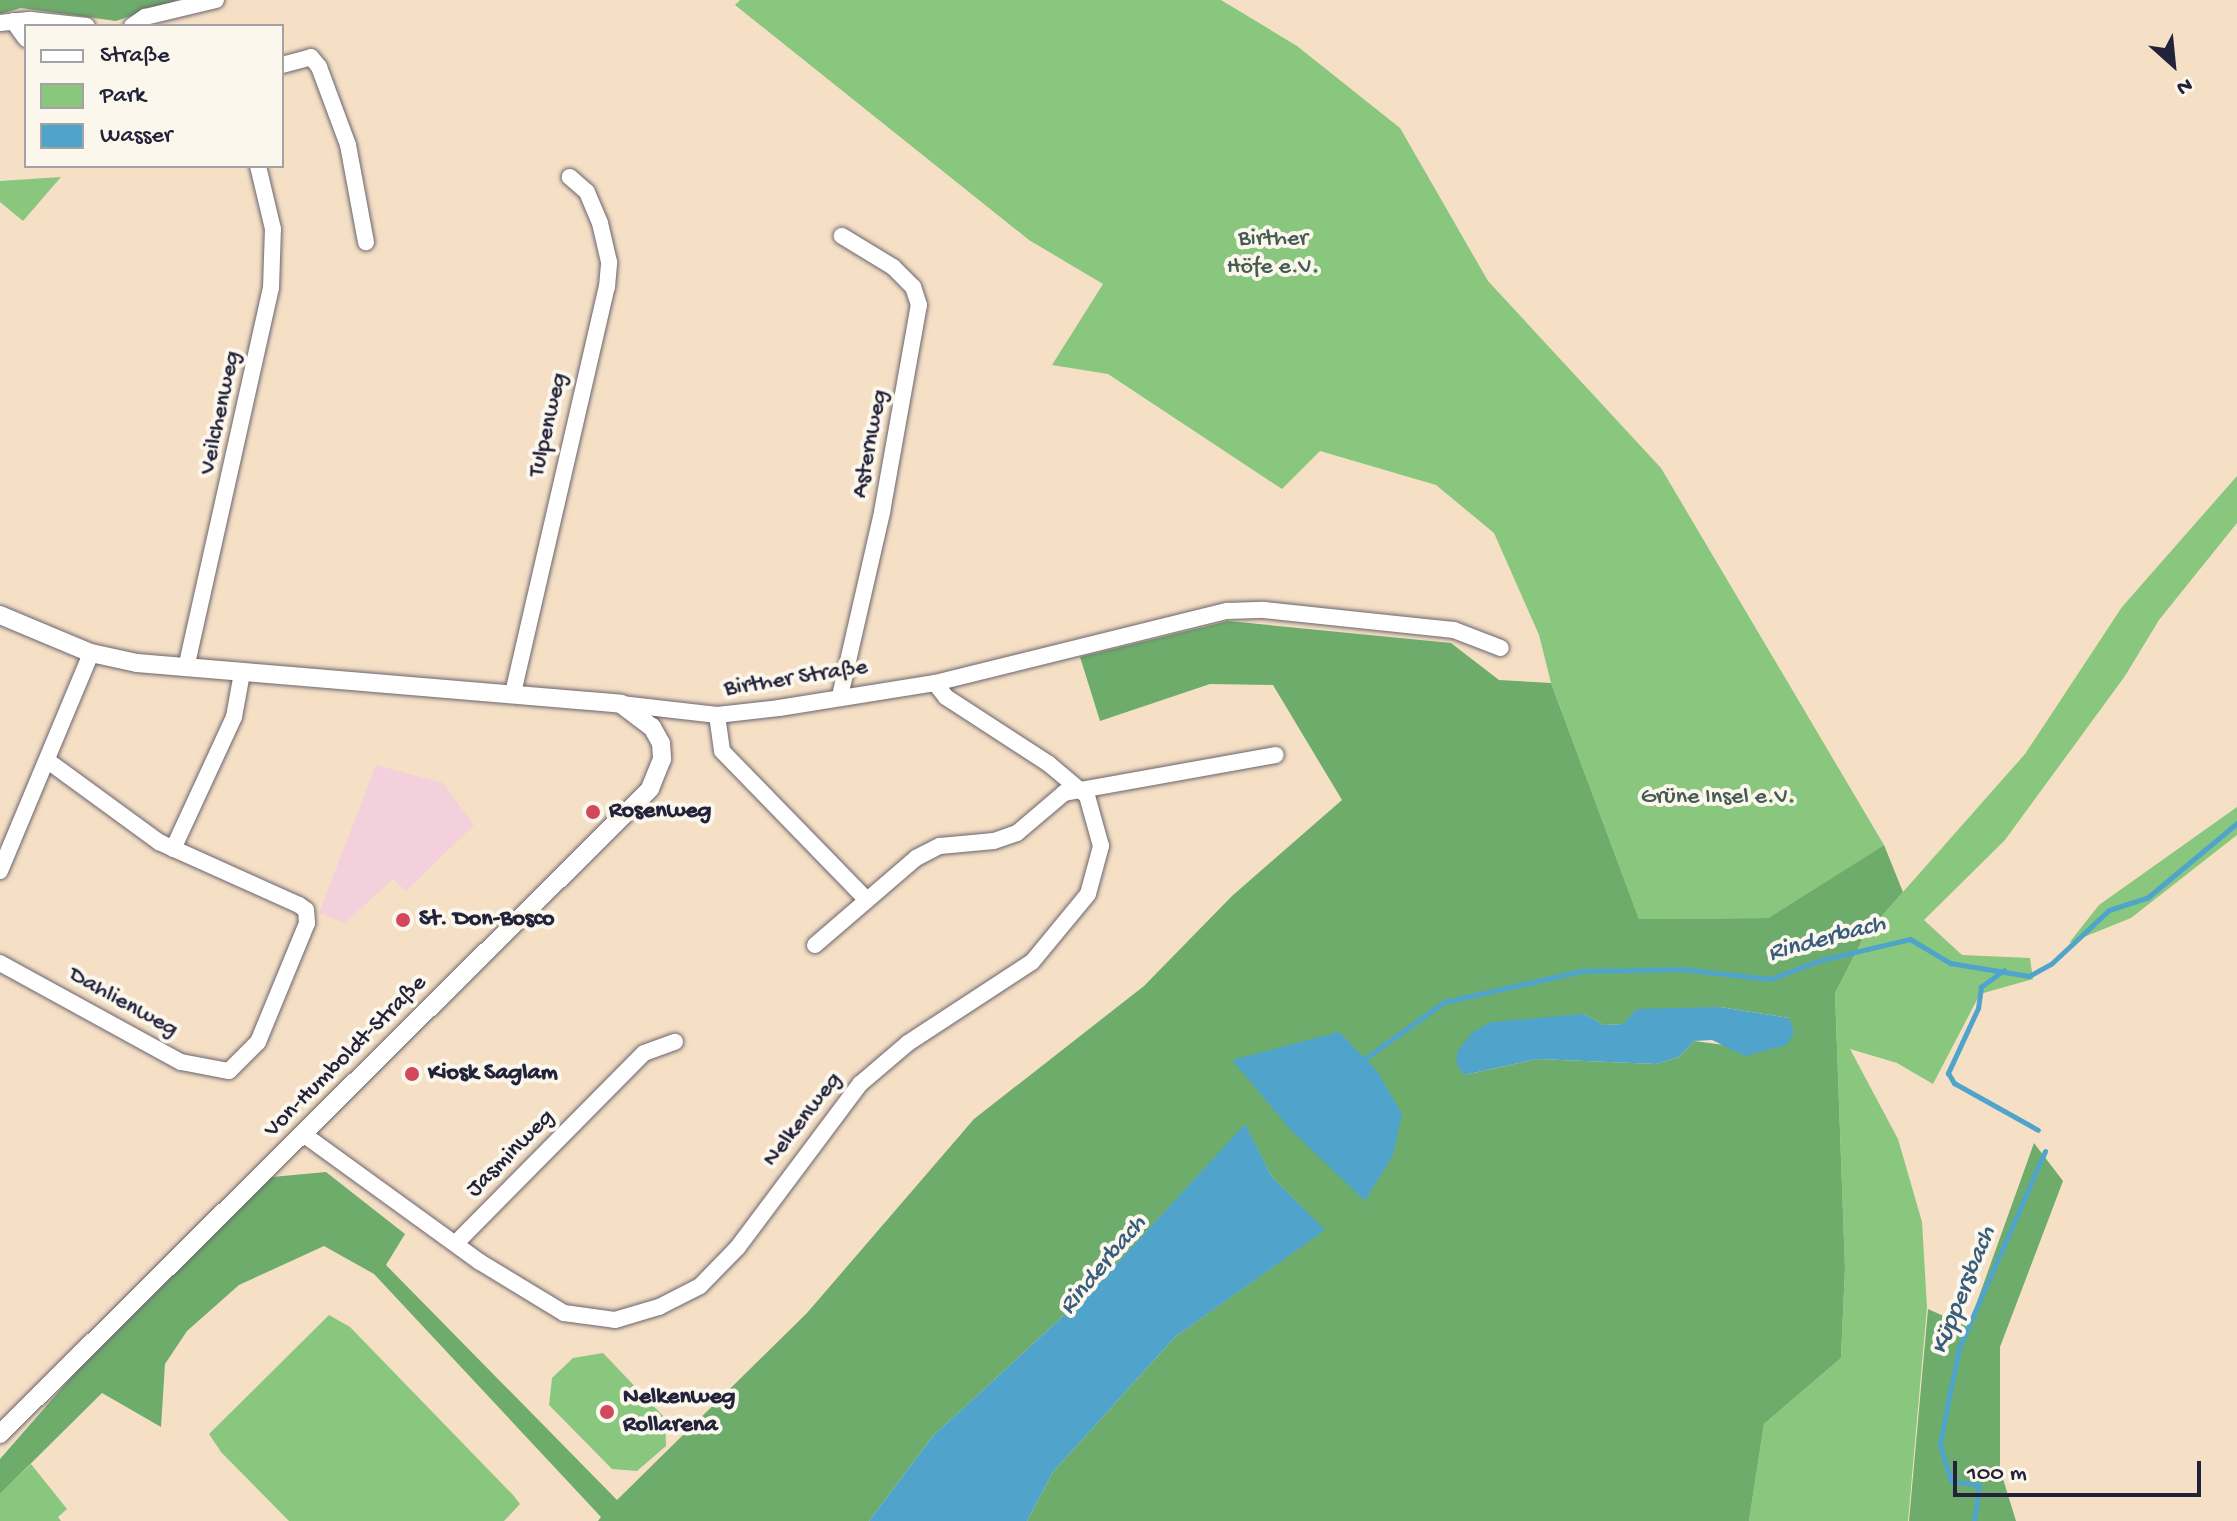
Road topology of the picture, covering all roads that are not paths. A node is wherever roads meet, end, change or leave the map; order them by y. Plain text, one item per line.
1 (216, 0) edge
2 (7, 22) edge
3 (47, 24) edge
4 (135, 24) edge
5 (24, 37) edge
6 (284, 64) edge
7 (258, 168) edge
8 (570, 177) dead end
9 (842, 236) dead end
10 (366, 242) dead end
11 (0, 615) edge
12 (1501, 648) dead end
13 (91, 653) junction
14 (186, 668) junction
15 (242, 673) junction
16 (935, 683) junction
17 (513, 693) junction
18 (840, 696) junction
19 (621, 704) junction
20 (717, 715) junction
21 (1276, 755) dead end
22 (48, 761) junction
23 (1081, 789) junction
24 (173, 849) junction
25 (0, 871) edge
26 (867, 900) junction
27 (815, 945) dead end
28 (0, 963) edge
29 (675, 1042) dead end
30 (303, 1134) junction
31 (456, 1243) junction
32 (0, 1434) edge

1 - 4 street
2 - 3 street
2 - 5 street
6 - 10 street
7 - 14 street, Veilchenweg
8 - 17 street, Tulpenweg
9 - 18 street, Asternweg
11 - 13 street, Birther Straße
12 - 16 street, Birther Straße
13 - 14 street, Birther Straße
13 - 22 street
14 - 15 street, Birther Straße
15 - 17 street, Birther Straße
15 - 24 street
16 - 18 street, Birther Straße
16 - 23 street
17 - 19 street, Birther Straße
18 - 20 street, Birther Straße
19 - 20 street, Birther Straße
19 - 30 street, Von-Humboldt-Straße
20 - 26 street
21 - 23 street
22 - 24 street
22 - 25 street
23 - 26 street
23 - 31 street, Nelkenweg
24 - 28 street, Dahlienweg
26 - 27 street
29 - 31 street, Jasminweg
30 - 31 street, Nelkenweg
30 - 32 street, Von-Humboldt-Straße

